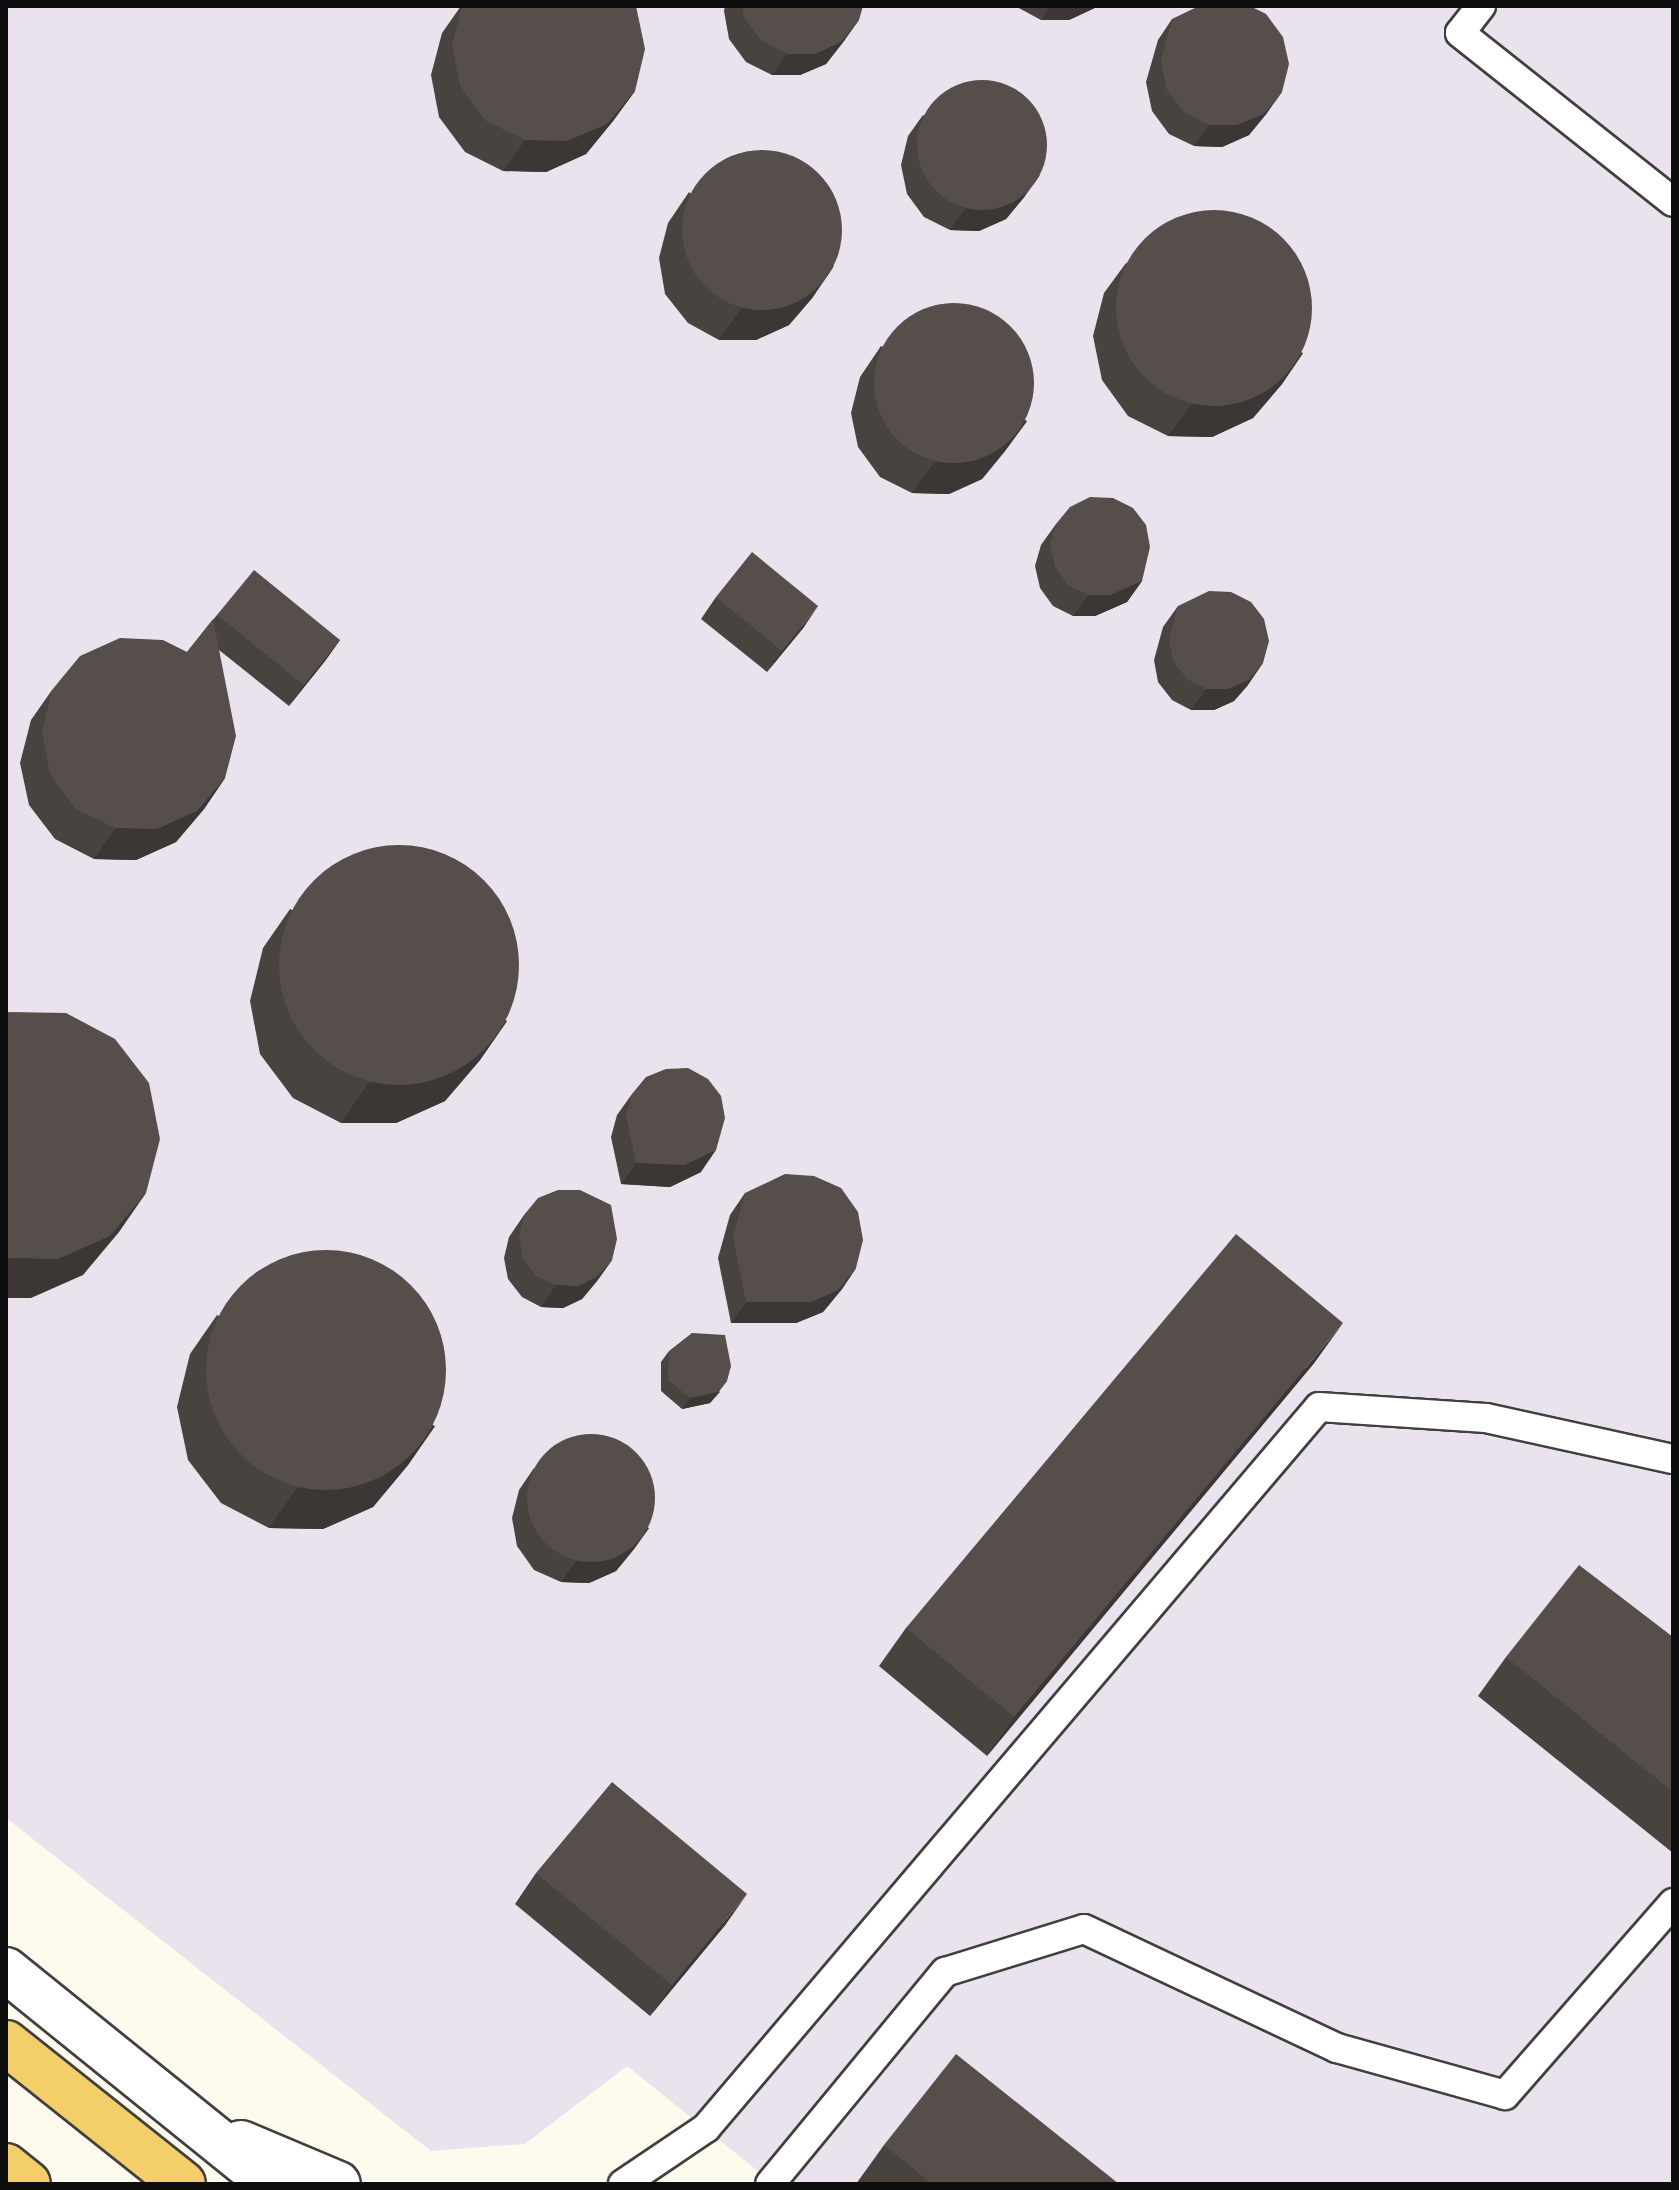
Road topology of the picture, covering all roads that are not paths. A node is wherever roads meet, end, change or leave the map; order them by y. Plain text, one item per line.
1 (1481, 6) edge
2 (1673, 202) edge
3 (1673, 1459) edge
4 (1673, 1903) edge
5 (6, 1970) edge
6 (6, 2043) edge
7 (196, 2124) junction
8 (6, 2166) edge
9 (28, 2184) edge
10 (183, 2184) edge
11 (271, 2184) edge
12 (338, 2184) edge
13 (623, 2184) edge
14 (770, 2184) edge

1 - 2 lane
3 - 13 lane
4 - 14 lane
5 - 7 street
6 - 10 main road
7 - 11 street
7 - 12 street
8 - 9 main road

